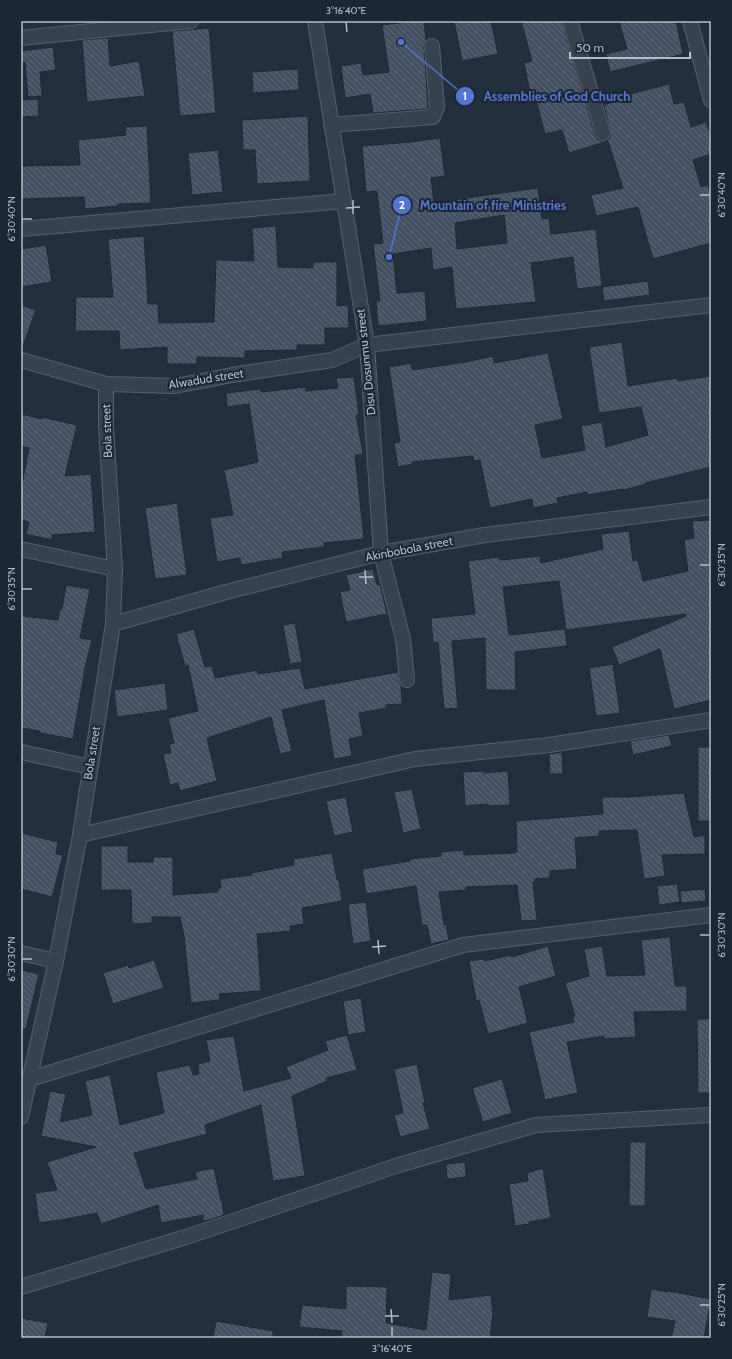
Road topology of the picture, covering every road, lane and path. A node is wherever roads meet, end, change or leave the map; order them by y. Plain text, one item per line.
1 (191, 21) edge
2 (315, 21) edge
3 (570, 21) edge
4 (690, 21) edge
5 (21, 38) edge
6 (432, 46) dead end
7 (711, 100) edge
8 (331, 125) junction
9 (603, 133) dead end
10 (344, 201) junction
11 (21, 229) edge
12 (711, 305) edge
13 (367, 345) junction
14 (21, 360) edge
15 (106, 384) junction
16 (711, 507) edge
17 (21, 549) edge
18 (381, 553) junction
19 (115, 569) junction
20 (113, 624) junction
21 (407, 680) dead end
22 (711, 720) edge
23 (21, 752) edge
24 (90, 767) junction
25 (80, 835) junction
26 (711, 915) edge
27 (21, 953) edge
28 (56, 961) junction
29 (30, 1078) junction
30 (711, 1115) edge
31 (21, 1117) edge
32 (21, 1287) edge

1 - 5 street
2 - 8 street, Disu Dosunmu street
3 - 9 street
4 - 7 street
6 - 8 street
8 - 10 street, Disu Dosunmu street
10 - 11 street
10 - 13 street, Disu Dosunmu street
12 - 13 street, Alwadud street
13 - 15 street, Alwadud street
13 - 18 street, Disu Dosunmu street
14 - 15 street, Alwadud street
15 - 19 street, Bola street
16 - 18 street, Akinbobola street
17 - 19 street
18 - 20 street, Akinbobola street
18 - 21 street, Disu Dosunmu street
19 - 20 street, Bola street
20 - 24 street, Bola street
22 - 25 street
23 - 24 street
24 - 25 street, Bola street
25 - 28 street, Bola street
26 - 29 street
27 - 28 street
28 - 29 street, Bola street
29 - 31 street, Bola street
30 - 32 street

